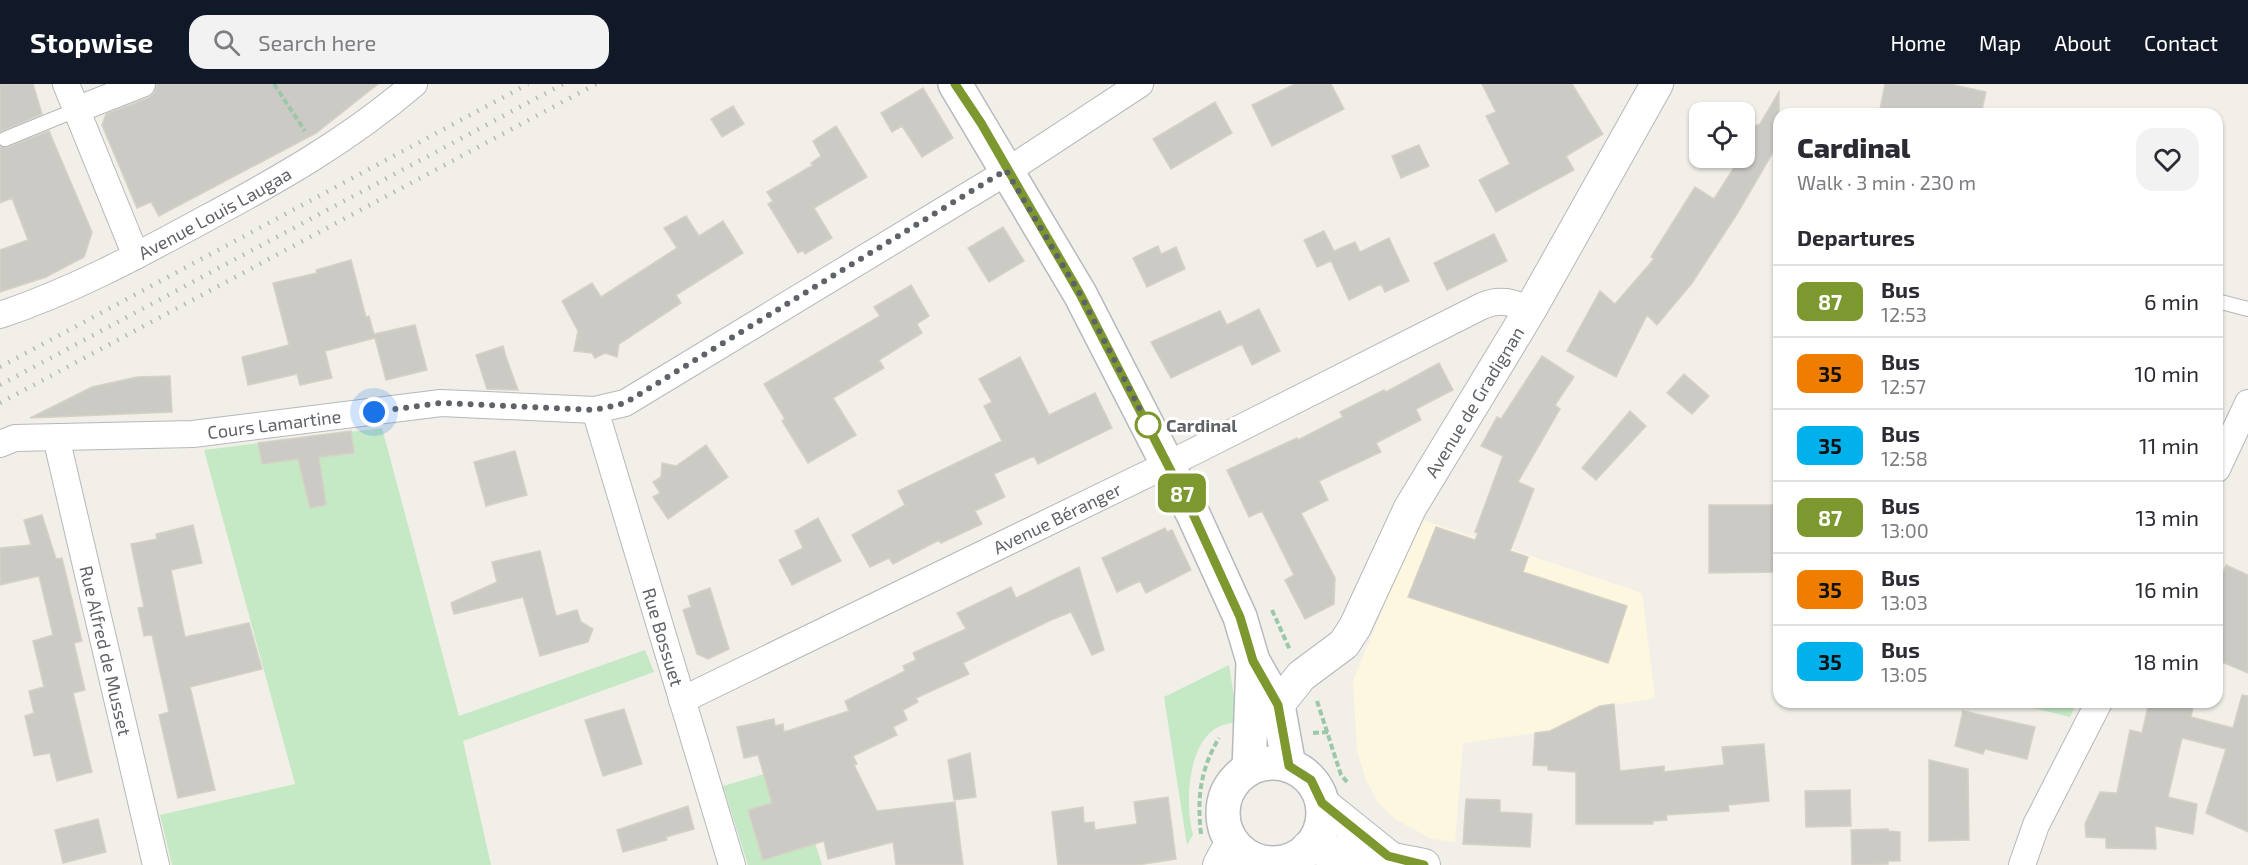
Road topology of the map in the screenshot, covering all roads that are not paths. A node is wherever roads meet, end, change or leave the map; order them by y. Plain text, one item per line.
1 (66, 84) edge
2 (142, 84) edge
3 (414, 84) edge
4 (955, 84) edge
5 (1140, 84) edge
6 (1658, 84) edge
7 (76, 110) junction
8 (5, 139) dead end
9 (1006, 170) junction
10 (136, 256) junction
11 (2223, 303) edge
12 (2248, 309) edge
13 (1530, 310) junction
14 (0, 315) edge
15 (2248, 403) edge
16 (595, 410) junction
17 (59, 436) junction
18 (0, 444) edge
19 (2223, 456) edge
20 (1168, 464) junction
21 (1253, 661) junction
22 (682, 700) junction
23 (1278, 705) junction
24 (2096, 708) edge
25 (1289, 766) junction
26 (1249, 769) junction
27 (1322, 803) junction
28 (1388, 856) junction
29 (1256, 857) edge
30 (156, 865) edge
31 (732, 865) edge
32 (1424, 865) edge
33 (2022, 865) edge

1 - 7 street
2 - 7 street
3 - 10 street, Avenue Louis Laugaa
4 - 9 main road
5 - 9 street, Cours Lamartine
6 - 13 street, Avenue de Gradignan
7 - 8 lane
7 - 10 street
9 - 16 street, Cours Lamartine
9 - 20 main road
10 - 14 street, Avenue Louis Laugaa
11 - 12 lane
13 - 20 street, Avenue Béranger
13 - 23 street, Avenue de Gradignan
15 - 19 street
16 - 17 street, Cours Lamartine
16 - 22 street, Rue Bossuet
17 - 18 street, Cours Lamartine
17 - 30 street, Rue Alfred de Musset
20 - 21 main road
20 - 22 street, Avenue Béranger
21 - 23 main road
21 - 26 main road
22 - 31 street, Rue Bossuet
23 - 25 main road
24 - 33 street
25 - 26 main road
25 - 27 main road
26 - 29 main road
27 - 28 street
27 - 29 main road
28 - 29 street
28 - 32 street

